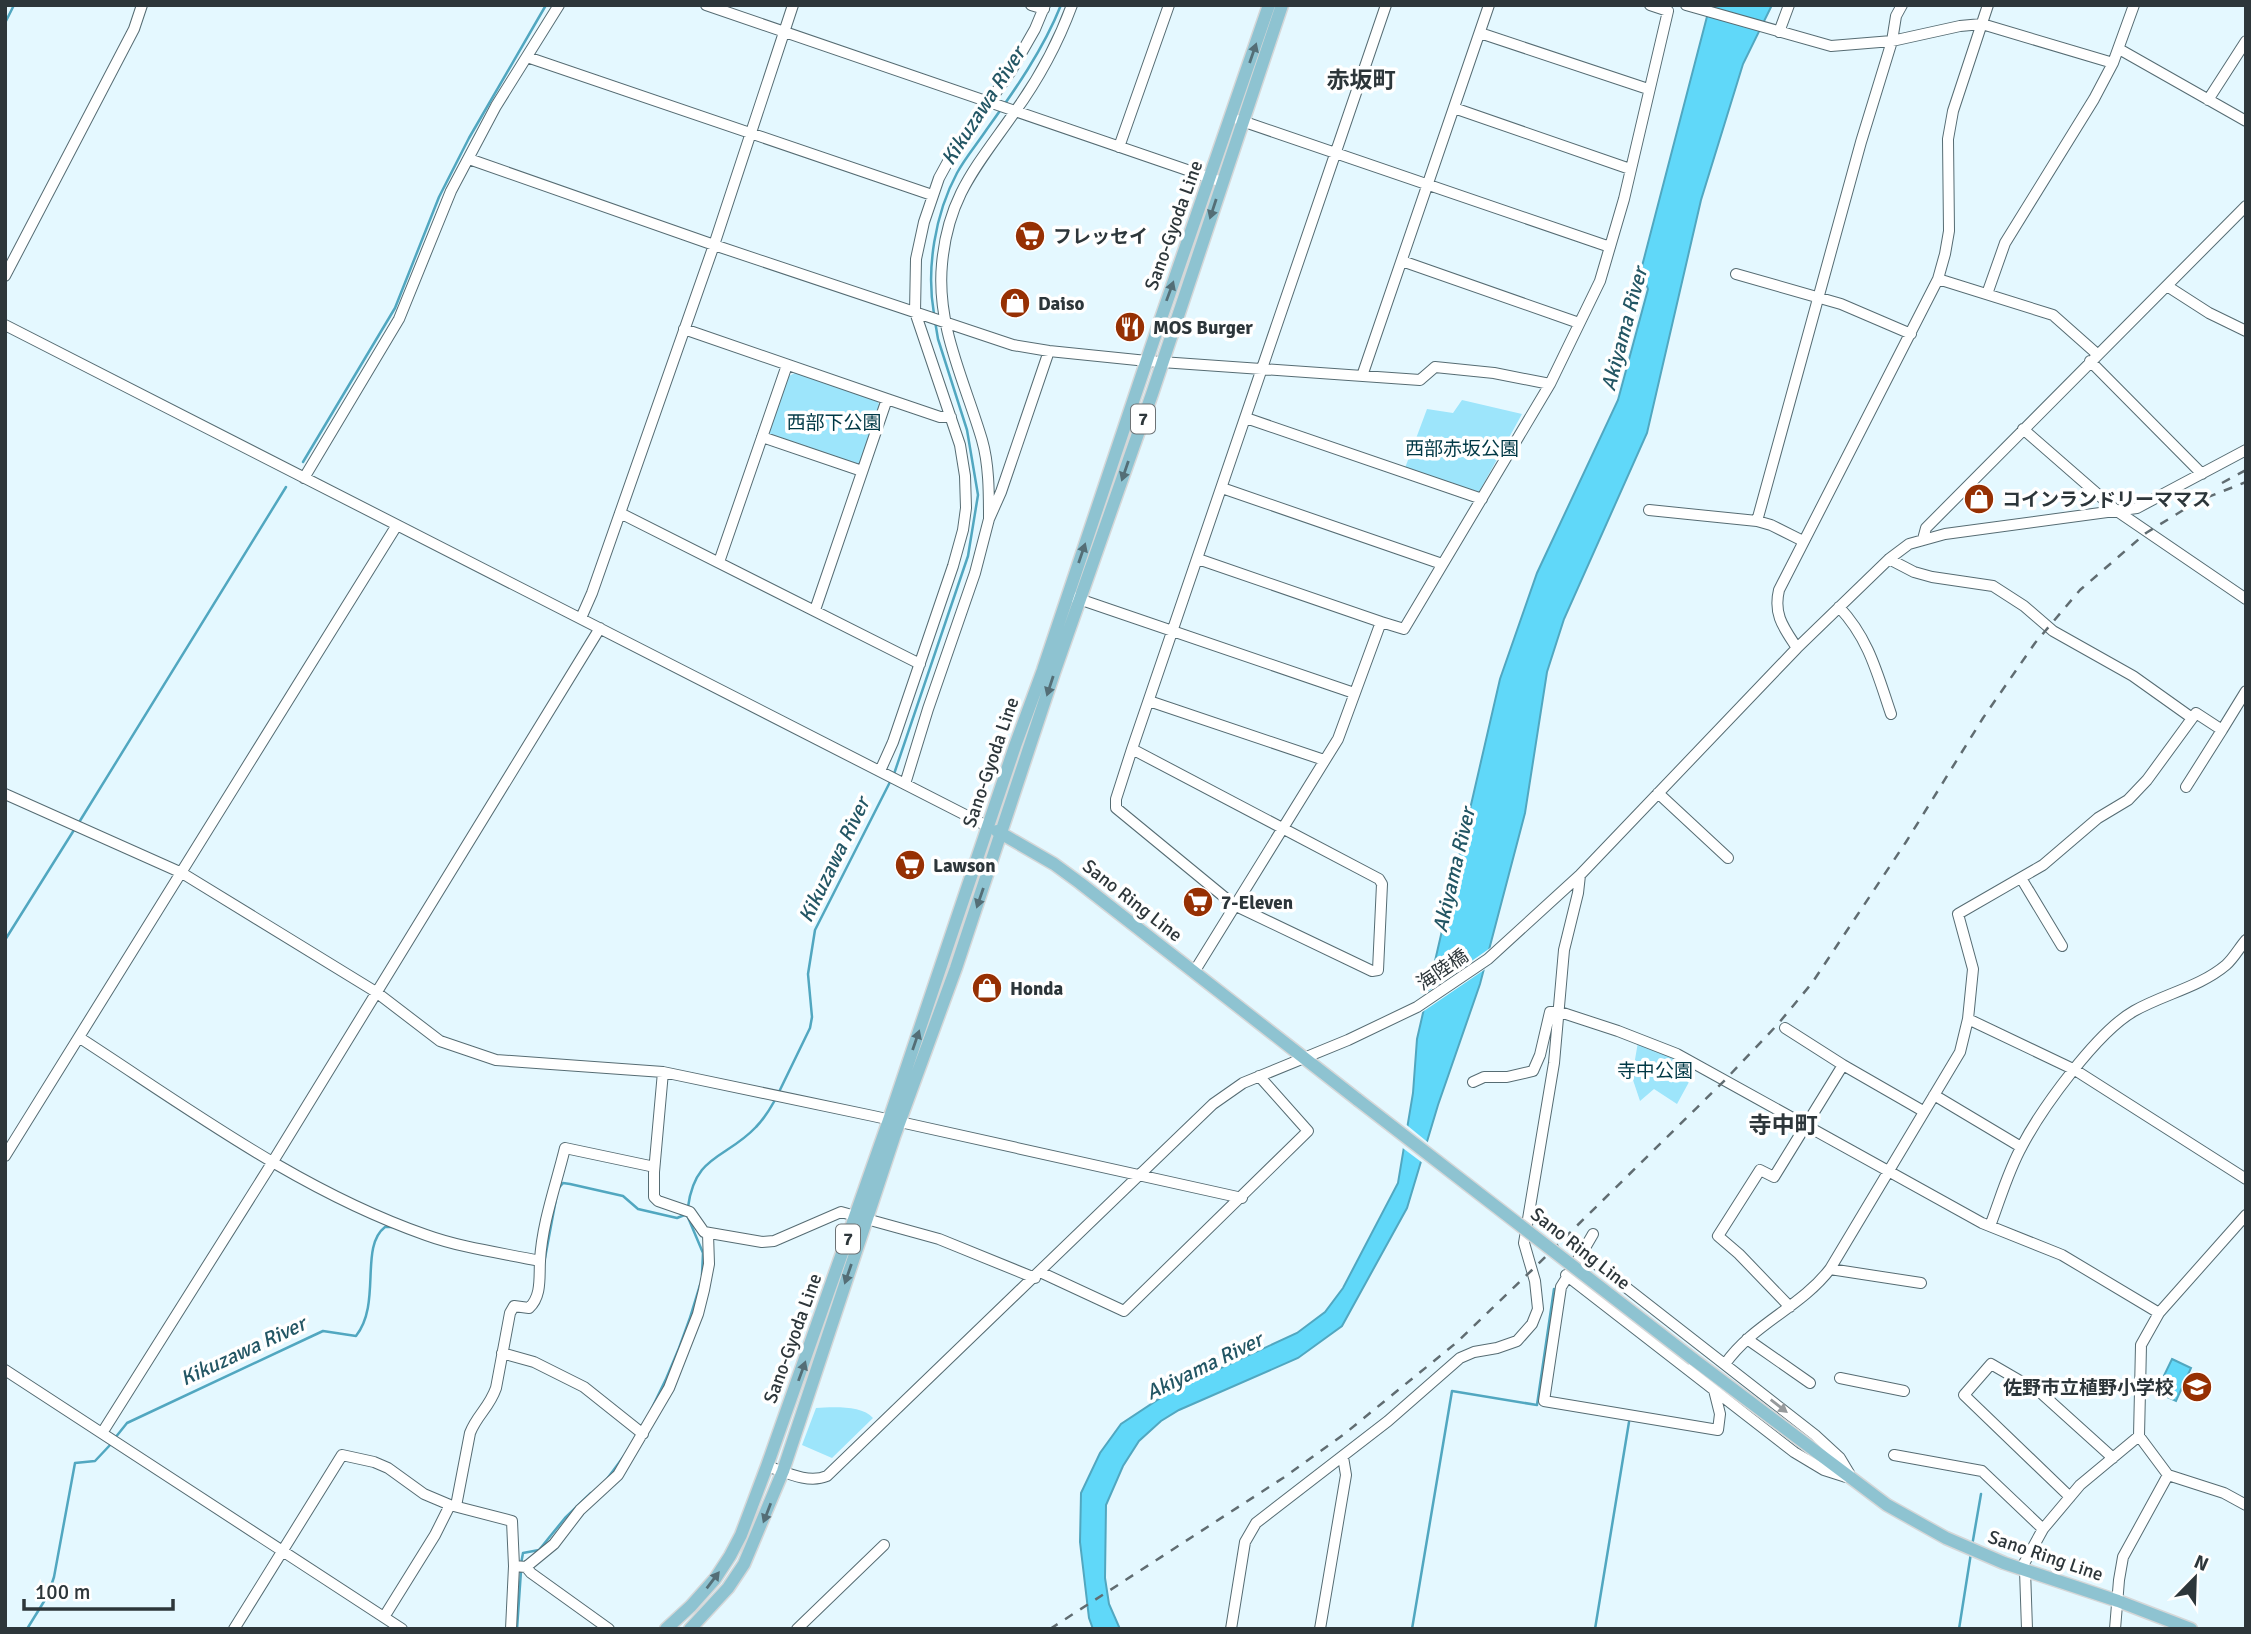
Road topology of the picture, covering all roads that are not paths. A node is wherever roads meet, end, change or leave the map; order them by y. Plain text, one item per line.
1 (142, 5) edge
2 (559, 5) edge
3 (706, 5) edge
4 (793, 5) edge
5 (1031, 5) edge
6 (1072, 5) edge
7 (1169, 5) edge
8 (1269, 5) edge
9 (1282, 5) edge
10 (1386, 5) edge
11 (1489, 5) edge
12 (1650, 5) edge
13 (1789, 5) edge
14 (1902, 5) edge
15 (1988, 5) edge
16 (2134, 5) edge
17 (1690, 6) edge
18 (1044, 7) edge
19 (1982, 24) junction
20 (1776, 31) junction
21 (783, 33) junction
22 (1480, 33) junction
23 (1892, 41) junction
24 (2246, 41) edge
25 (2119, 49) junction
26 (527, 57) junction
27 (2113, 63) junction
28 (1648, 89) junction
29 (2208, 100) junction
30 (992, 104) junction
31 (1454, 108) junction
32 (1013, 111) junction
33 (1237, 119) junction
34 (2246, 121) edge
35 (750, 132) junction
36 (1119, 147) junction
37 (1337, 153) junction
38 (469, 159) junction
39 (1630, 169) junction
40 (1216, 180) junction
41 (1428, 185) junction
42 (932, 195) junction
43 (2246, 206) edge
44 (714, 245) junction
45 (1610, 247) junction
46 (1402, 261) junction
47 (1736, 274) dead end
48 (5, 276) edge
49 (1938, 279) junction
50 (2167, 286) junction
51 (1987, 294) junction
52 (1820, 299) junction
53 (918, 313) junction
54 (943, 322) junction
55 (1579, 323) junction
56 (5, 324) edge
57 (684, 329) junction
58 (2246, 331) edge
59 (1911, 334) junction
60 (1049, 351) junction
61 (2093, 358) junction
62 (1147, 361) junction
63 (1163, 362) junction
64 (787, 365) junction
65 (1262, 370) junction
66 (1362, 376) junction
67 (1550, 384) junction
68 (887, 399) junction
69 (951, 417) junction
70 (1246, 418) junction
71 (2023, 429) junction
72 (762, 437) junction
73 (2246, 450) edge
74 (862, 471) junction
75 (2202, 474) junction
76 (304, 478) junction
77 (1222, 488) junction
78 (1482, 499) junction
79 (1649, 510) dead end
80 (2117, 511) junction
81 (620, 513) junction
82 (989, 519) junction
83 (1757, 520) junction
84 (397, 525) junction
85 (1923, 539) junction
86 (1803, 541) junction
87 (1198, 559) junction
88 (1889, 559) junction
89 (719, 562) junction
90 (1442, 564) junction
91 (1074, 597) junction
92 (2246, 599) edge
93 (1839, 607) junction
94 (815, 610) junction
95 (581, 618) junction
96 (1381, 622) junction
97 (600, 628) junction
98 (1173, 631) junction
99 (1797, 648) junction
100 (919, 664) junction
101 (2246, 691) edge
102 (1354, 693) junction
103 (1149, 701) junction
104 (1891, 714) dead end
105 (2192, 718) junction
106 (2222, 730) junction
107 (1132, 749) junction
108 (1324, 760) junction
109 (883, 773) junction
110 (902, 783) junction
111 (2186, 787) dead end
112 (1658, 793) junction
113 (5, 794) edge
114 (988, 826) junction
115 (1282, 828) junction
116 (1002, 833) junction
117 (1728, 859) dead end
118 (182, 873) junction
119 (1580, 875) junction
120 (2021, 878) junction
121 (1234, 905) junction
122 (2246, 940) edge
123 (2062, 946) dead end
124 (1194, 972) junction
125 (376, 992) junction
126 (1560, 1012) junction
127 (1968, 1019) junction
128 (1785, 1028) dead end
129 (80, 1038) junction
130 (1304, 1058) junction
131 (1843, 1065) junction
132 (2075, 1070) junction
133 (663, 1072) junction
134 (1259, 1076) junction
135 (1473, 1082) dead end
136 (1934, 1095) junction
137 (1923, 1111) junction
138 (894, 1121) junction
139 (1805, 1125) junction
140 (2021, 1147) junction
141 (5, 1156) edge
142 (272, 1163) junction
143 (654, 1172) junction
144 (1890, 1173) junction
145 (1140, 1175) junction
146 (2246, 1179) edge
147 (1242, 1198) junction
148 (2246, 1215) edge
149 (861, 1217) junction
150 (1990, 1226) junction
151 (708, 1234) junction
152 (1593, 1234) dead end
153 (1582, 1253) junction
154 (540, 1261) junction
155 (1830, 1269) junction
156 (1038, 1275) junction
157 (1566, 1275) junction
158 (1921, 1283) dead end
159 (1790, 1307) junction
160 (1538, 1309) junction
161 (1556, 1312) junction
162 (2160, 1313) junction
163 (1747, 1339) junction
164 (502, 1353) junction
165 (1725, 1364) junction
166 (5, 1370) edge
167 (1840, 1378) dead end
168 (1810, 1383) dead end
169 (1714, 1390) junction
170 (1904, 1391) dead end
171 (102, 1433) junction
172 (643, 1434) junction
173 (2139, 1436) junction
174 (1894, 1455) dead end
175 (1343, 1457) junction
176 (2113, 1458) junction
177 (767, 1466) junction
178 (783, 1471) junction
179 (2168, 1475) junction
180 (1853, 1480) junction
181 (2070, 1497) junction
182 (453, 1505) junction
183 (2246, 1505) edge
184 (2043, 1530) junction
185 (884, 1545) dead end
186 (282, 1552) junction
187 (514, 1566) junction
188 (526, 1567) junction
189 (2023, 1569) junction
190 (2118, 1601) junction
191 (384, 1617) junction
192 (233, 1629) edge
193 (402, 1629) edge
194 (511, 1629) edge
195 (608, 1629) edge
196 (666, 1629) edge
197 (690, 1629) edge
198 (797, 1629) edge
199 (1231, 1629) edge
200 (1320, 1629) edge
201 (2027, 1629) edge
202 (2115, 1629) edge
203 (2191, 1629) edge

1 - 48 street
2 - 26 street
3 - 21 street
4 - 21 street
5 - 18 street
6 - 32 street
7 - 36 street
33 -> 8 main road, Sano-Gyoda Line / 7
9 - 33 main road, Sano-Gyoda Line / 7
10 - 37 street
11 - 22 street
12 - 28 street
13 - 20 street
14 - 23 street
15 - 19 street
16 - 25 street
17 - 20 street
18 - 30 street
19 - 23 street
19 - 27 street
19 - 49 street
20 - 23 street
21 - 30 street
21 - 35 street
22 - 28 street
22 - 31 street
23 - 52 street
24 - 29 street
25 - 27 street
25 - 29 street
26 - 35 street
26 - 38 street
27 - 51 street
28 - 39 street
29 - 34 street
30 - 32 street
30 - 42 street
31 - 39 street
31 - 41 street
32 - 36 street
32 - 54 street
33 - 37 street
33 - 40 main road, Sano-Gyoda Line / 7
35 - 42 street
35 - 44 street
36 - 40 street
37 - 41 street
37 - 65 street
38 - 44 street
38 - 76 street
39 - 45 street
62 -> 40 main road, Sano-Gyoda Line / 7
40 -> 63 main road, Sano-Gyoda Line / 7
41 - 45 street
41 - 46 street
42 - 53 street
43 - 50 street
44 - 53 street
44 - 57 street
45 - 55 street
46 - 55 street
46 - 66 street
47 - 52 street
49 - 51 street
49 - 59 street
50 - 58 street
50 - 61 street
51 - 61 street
52 - 59 street
52 - 83 street
53 - 54 street
53 - 69 street
54 - 60 street
54 - 82 street
55 - 67 street
56 - 76 street
57 - 64 street
57 - 81 street
59 - 86 street
60 - 62 street
60 - 82 street
61 - 71 street
61 - 75 street
62 - 63 street
91 -> 62 main road, Sano-Gyoda Line / 7
63 - 65 street
63 -> 91 main road, Sano-Gyoda Line / 7
64 - 68 street
64 - 72 street
65 - 66 street
65 - 70 street
66 - 67 street
67 - 78 street
68 - 69 street
68 - 74 street
69 - 100 street
70 - 77 street
70 - 78 street
71 - 80 street
71 - 85 street
72 - 74 street
72 - 89 street
73 - 75 street
74 - 94 street
75 - 80 street
76 - 84 street
77 - 87 street
77 - 90 street
78 - 90 street
79 - 83 street
80 - 85 street
80 - 92 street
81 - 89 street
81 - 95 street
82 - 110 street
83 - 86 street
84 - 95 street
84 - 118 street
85 - 88 street, 海陸橋
86 - 99 street
87 - 96 street
87 - 98 street
88 - 93 street, 海陸橋
88 - 105 street
89 - 94 street
90 - 96 street
91 - 98 street
91 - 114 main road, Sano-Gyoda Line / 7
91 -> 116 main road, Sano-Gyoda Line / 7
93 - 99 street, 海陸橋
93 - 104 street
94 - 100 street
95 - 97 street
96 - 102 street
97 - 109 street
97 - 125 street
98 - 102 street
98 - 103 street
99 - 112 street, 海陸橋
100 - 109 street
101 - 106 street
102 - 108 street
103 - 107 street
103 - 108 street
105 - 106 street
105 - 120 street
106 - 111 street
107 - 115 street
107 - 121 street
108 - 115 street
109 - 110 street
110 - 114 street
112 - 117 street
112 - 119 street, 海陸橋
113 - 118 street
114 - 116 main road, Sano Ring Line
138 -> 114 main road, Sano-Gyoda Line / 7
115 - 121 street
115 - 121 street
116 - 124 main road, Sano Ring Line
116 -> 138 main road, Sano-Gyoda Line / 7
118 - 125 street
118 - 129 street
119 - 126 street
119 - 130 street, 海陸橋
120 - 123 street
120 - 127 street
121 - 124 street
122 - 132 street
124 - 130 main road, Sano Ring Line
125 - 133 street
125 - 142 street
126 - 135 street
126 - 139 street
126 - 160 street
127 - 132 street
127 - 136 street
128 - 131 street
129 - 141 street
129 - 142 street
130 - 134 street, 海陸橋
130 - 180 main road, Sano Ring Line, bridge
131 - 137 street
131 - 139 street
132 - 140 street
132 - 146 street
133 - 138 street
133 - 143 street
134 - 145 street, 海陸橋
134 - 147 street
136 - 137 street
136 - 140 street
137 - 144 street
138 - 145 street
138 - 149 main road, Sano-Gyoda Line / 7
139 - 144 street
139 - 159 street
140 - 150 street
142 - 154 street
142 - 171 street
143 - 151 street
143 - 154 street
144 - 150 street
144 - 155 street
145 - 147 street
145 - 156 street, 海陸橋
147 - 156 street
148 - 162 street
149 - 151 street
149 - 156 street
177 -> 149 main road, Sano-Gyoda Line / 7
149 -> 178 main road, Sano-Gyoda Line / 7
150 - 162 street
151 - 172 street
152 - 153 street
153 - 157 street
153 - 165 street
154 - 164 street
155 - 158 street
155 - 159 street
156 - 178 street, 海陸橋
157 - 161 street
157 - 169 street
159 - 163 street
160 - 161 street
160 - 175 street
161 - 169 street
162 - 173 street
163 - 165 street
163 - 168 street
164 - 172 street
164 - 182 street
165 -> 180 street
166 - 171 street
167 - 170 street
169 - 180 street
171 - 186 street
172 - 188 street
173 - 176 street
173 - 179 street
174 - 184 street
175 - 199 street
175 - 200 street
176 - 181 street
176 - 181 street
177 - 178 street, 海陸橋
196 -> 177 main road, Sano-Gyoda Line / 7
178 -> 197 main road, Sano-Gyoda Line / 7
179 - 183 street
179 - 190 street
180 - 189 main road, Sano Ring Line
181 - 184 street
182 - 186 street
182 - 187 street
182 - 191 street
184 - 189 street
185 - 198 street
186 - 191 street
186 - 192 street
187 - 188 street
187 - 194 street
188 - 195 street
189 - 190 main road, Sano Ring Line
189 - 201 street
190 - 202 street
190 - 203 main road, Sano Ring Line
191 - 193 street

